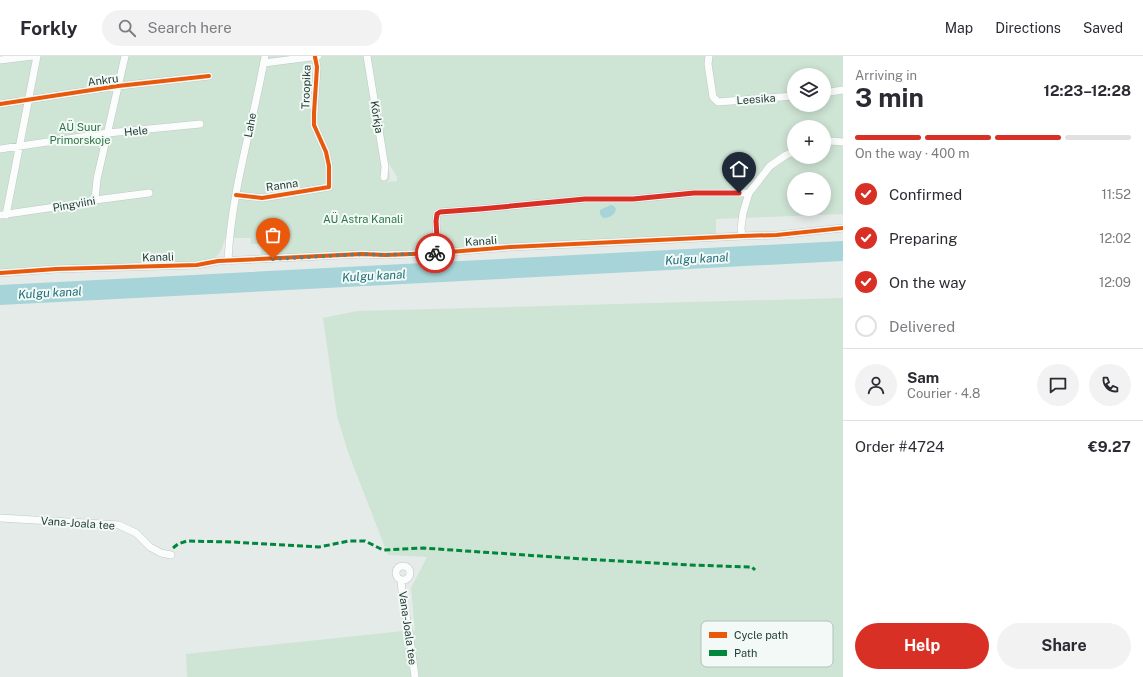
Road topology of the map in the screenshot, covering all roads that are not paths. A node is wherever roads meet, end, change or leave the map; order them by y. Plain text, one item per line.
1 (32, 56) edge
2 (37, 56) edge
3 (126, 56) edge
4 (317, 56) edge
5 (367, 56) edge
6 (709, 56) edge
7 (264, 59) edge
8 (0, 60) edge
9 (209, 76) dead end
10 (118, 86) junction
11 (843, 90) edge
12 (831, 92) edge
13 (787, 97) edge
14 (29, 100) junction
15 (0, 104) edge
16 (200, 124) dead end
17 (108, 133) junction
18 (831, 141) edge
19 (843, 142) edge
20 (19, 146) junction
21 (0, 149) edge
22 (787, 155) edge
23 (384, 177) dead end
24 (329, 187) joint
25 (149, 193) dead end
26 (749, 193) junction
27 (236, 194) junction
28 (95, 200) junction
29 (3, 215) edge
30 (843, 228) edge
31 (742, 236) junction
32 (438, 253) junction
33 (228, 261) junction
34 (0, 274) edge
35 (0, 518) edge
36 (171, 555) dead end
37 (401, 580) dead end
38 (415, 677) edge

1 - 8 street
2 - 14 street
3 - 10 street
4 - 7 street
4 - 24 street, Troopika
5 - 23 street, Kõrkja
6 - 13 street, Leesika
7 - 27 street, Lahe
9 - 10 street, Ankru
10 - 14 street, Ankru
10 - 17 street
11 - 12 street
14 - 15 street, Ankru
14 - 20 street
16 - 17 street, Hele
17 - 20 street, Hele
17 - 28 street
18 - 19 street
20 - 21 street, Hele
20 - 29 street
22 - 26 street
24 - 27 street, Ranna
25 - 28 street, Pingviini
26 - 31 street
26 - 32 street
27 - 33 street, Lahe
28 - 29 street, Pingviini
30 - 31 street, Kanali
31 - 32 street, Kanali
32 - 33 street, Kanali
33 - 34 street, Kanali
35 - 36 street, Vana-Joala tee
37 - 38 street, Vana-Joala tee

